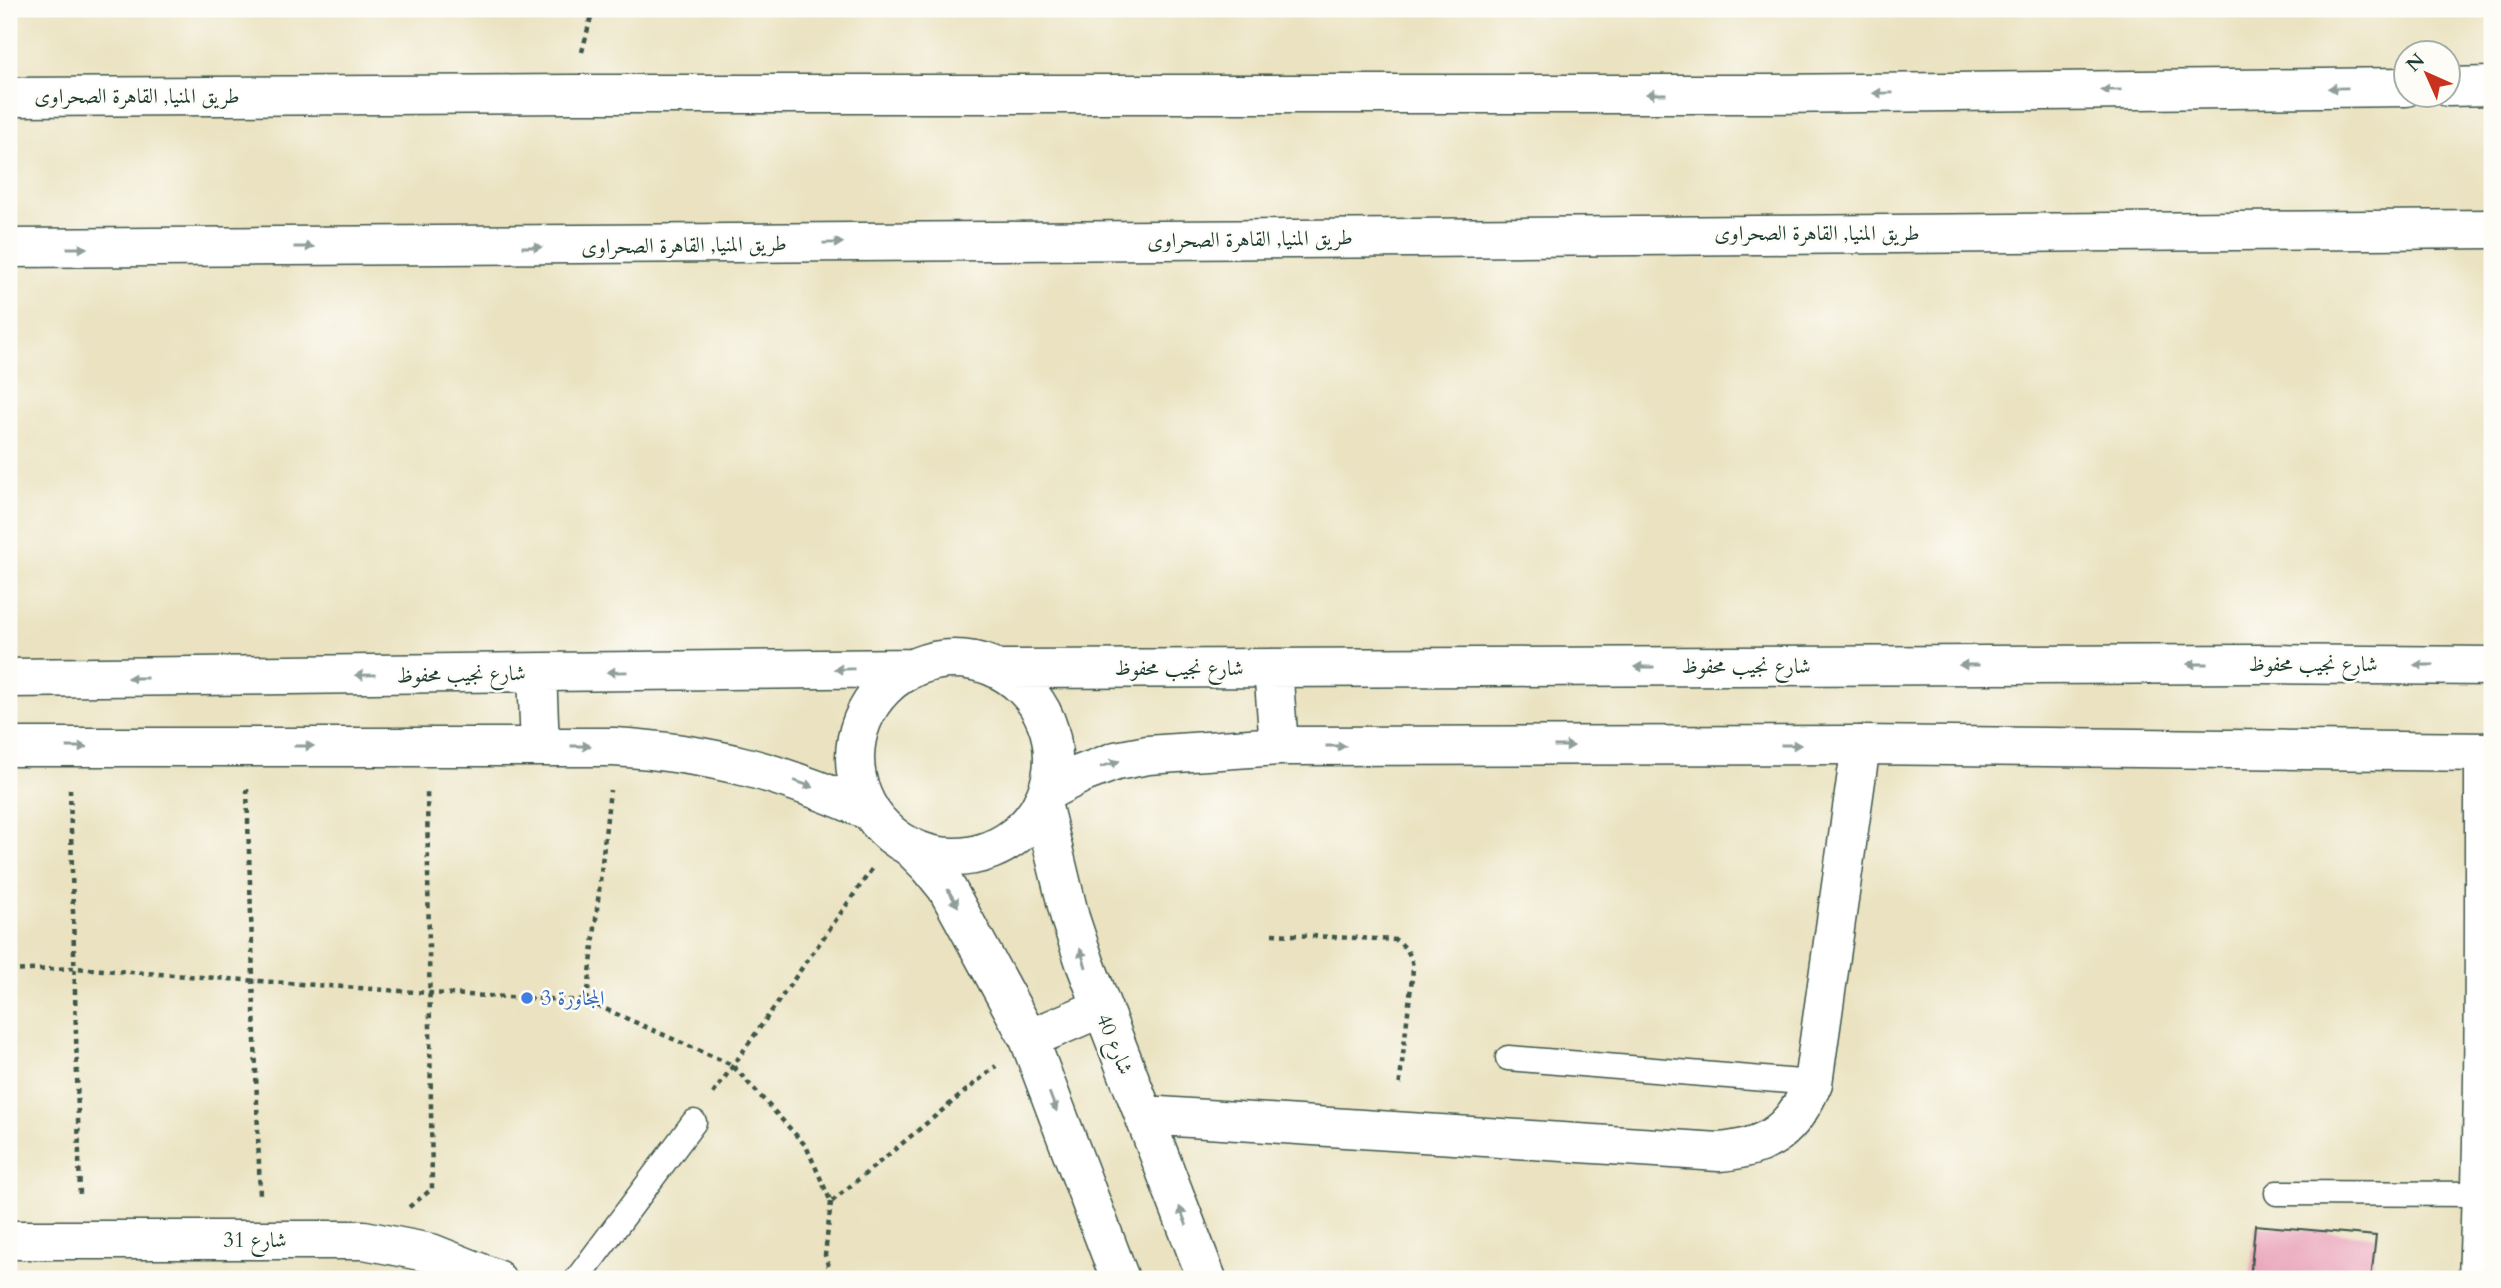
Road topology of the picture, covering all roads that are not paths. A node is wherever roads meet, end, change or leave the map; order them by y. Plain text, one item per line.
1 (2492, 86) edge
2 (2392, 87) edge
3 (2462, 87) edge
4 (9, 97) edge
5 (2492, 229) edge
6 (9, 248) edge
7 (2492, 666) edge
8 (913, 668) junction
9 (1273, 668) junction
10 (1000, 669) junction
11 (537, 673) junction
12 (9, 678) edge
13 (1861, 745) junction
14 (1279, 746) junction
15 (9, 747) edge
16 (540, 747) junction
17 (2488, 752) edge
18 (1045, 797) junction
19 (891, 832) junction
20 (1101, 1008) junction
21 (1029, 1039) junction
22 (1508, 1059) dead end
23 (1813, 1083) junction
24 (1144, 1115) junction
25 (694, 1122) dead end
26 (2277, 1193) dead end
27 (2482, 1194) junction
28 (9, 1240) edge
29 (496, 1279) edge
30 (577, 1279) edge
31 (1120, 1279) edge
32 (1207, 1279) edge
33 (2478, 1279) edge

1 - 3 main road
2 -> 4 main road, طريق المنيا, القاهرة الصحراوى
6 -> 5 main road, طريق المنيا, القاهرة الصحراوى
7 -> 9 main road, شارع نجيب محفوظ
8 - 10 main road
8 -> 11 main road, شارع نجيب محفوظ
8 - 19 main road
9 - 10 main road, شارع نجيب محفوظ
9 - 14 main road
10 - 18 main road
11 -> 12 main road, شارع نجيب محفوظ
11 - 16 main road
14 -> 13 main road
13 - 17 main road
13 - 23 main road
18 -> 14 main road
15 -> 16 main road
16 -> 19 main road
17 - 27 main road
18 - 19 main road
20 -> 18 main road, شارع 40
19 -> 21 main road
20 - 21 main road
20 - 24 main road, شارع 40
21 -> 31 main road
22 - 23 lane
23 - 24 main road
32 -> 24 main road, شارع 40
25 - 30 lane
26 - 27 lane
27 - 33 main road
28 - 29 main road, شارع 31

